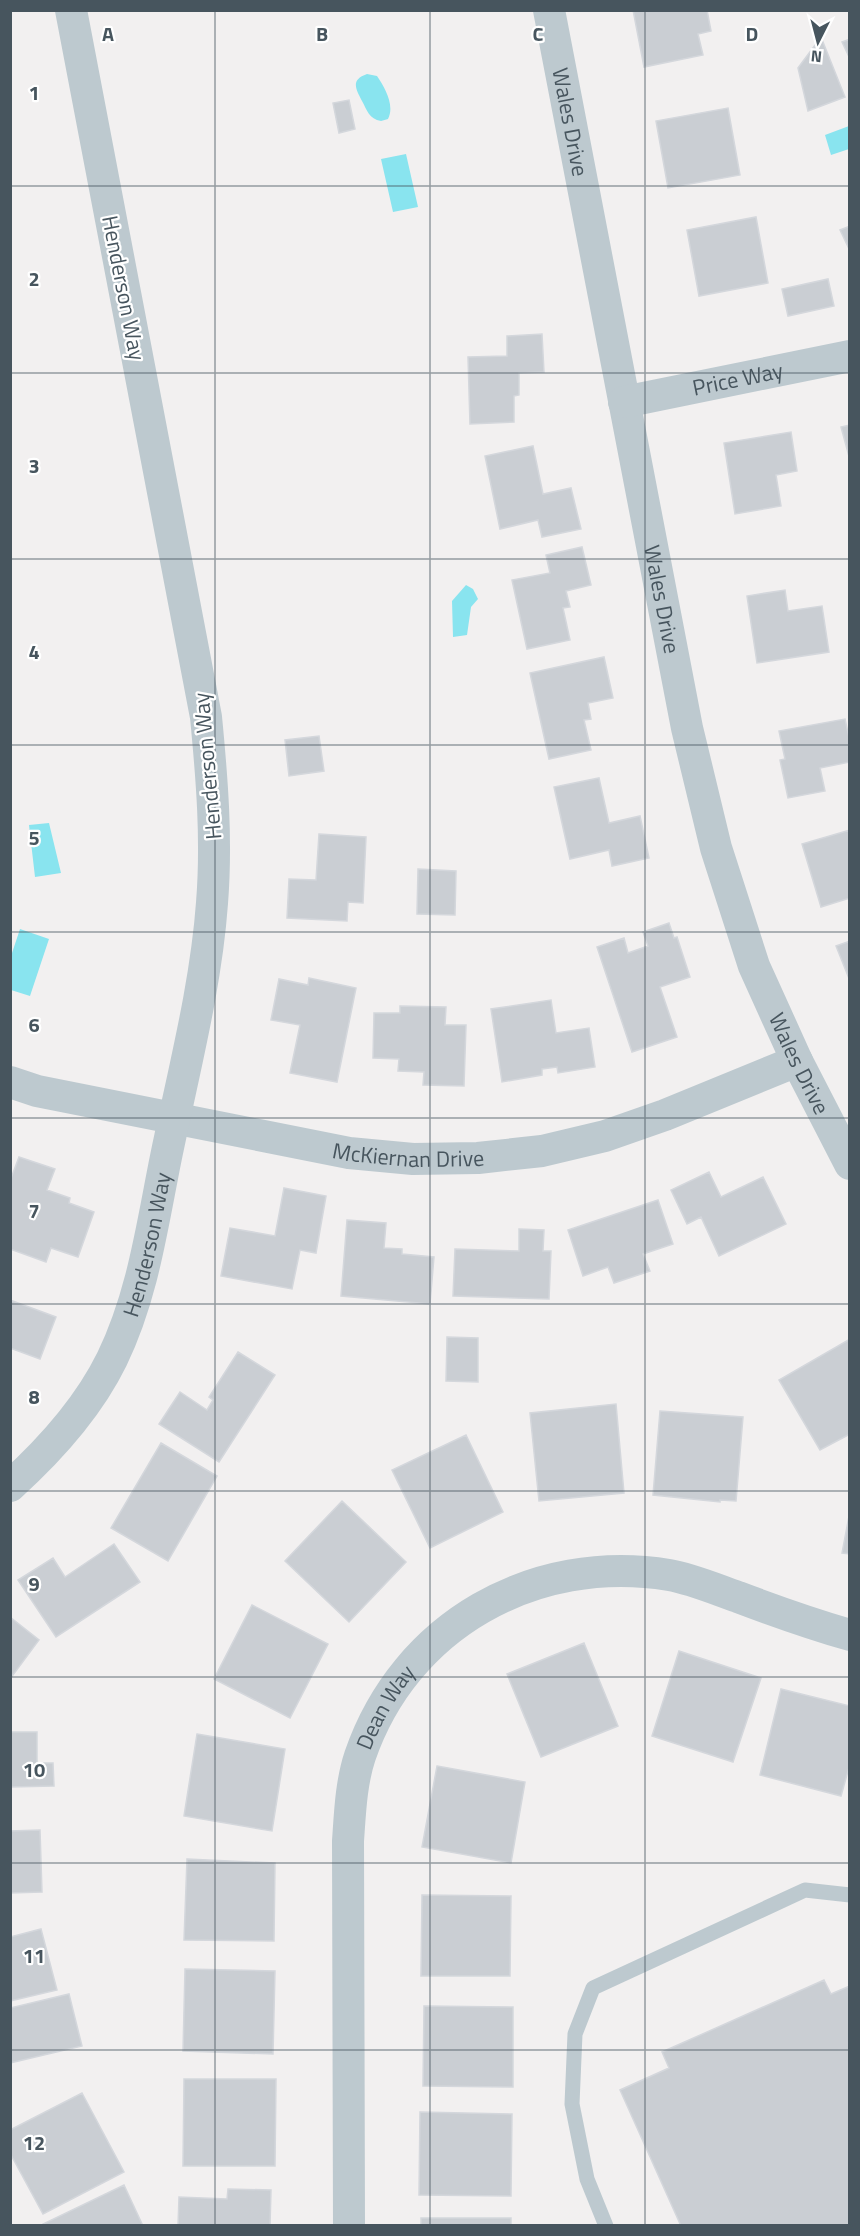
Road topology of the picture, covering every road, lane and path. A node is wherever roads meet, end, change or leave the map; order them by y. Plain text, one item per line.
1 (70, 10) edge
2 (549, 10) edge
3 (849, 356) edge
4 (624, 402) junction
5 (797, 1061) junction
6 (10, 1082) edge
7 (174, 1119) junction
8 (849, 1164) edge
9 (10, 1486) edge
10 (849, 1635) edge
11 (849, 1895) edge
12 (350, 2226) edge
13 (606, 2226) edge

1 - 7 street, Henderson Way
2 - 4 street, Wales Drive
3 - 4 street, Price Way
4 - 5 street, Wales Drive
5 - 7 street, McKiernan Drive
5 - 8 street, Wales Drive
6 - 7 street, McKiernan Drive
7 - 9 street, Henderson Way
10 - 12 street, Dean Way
11 - 13 lane

